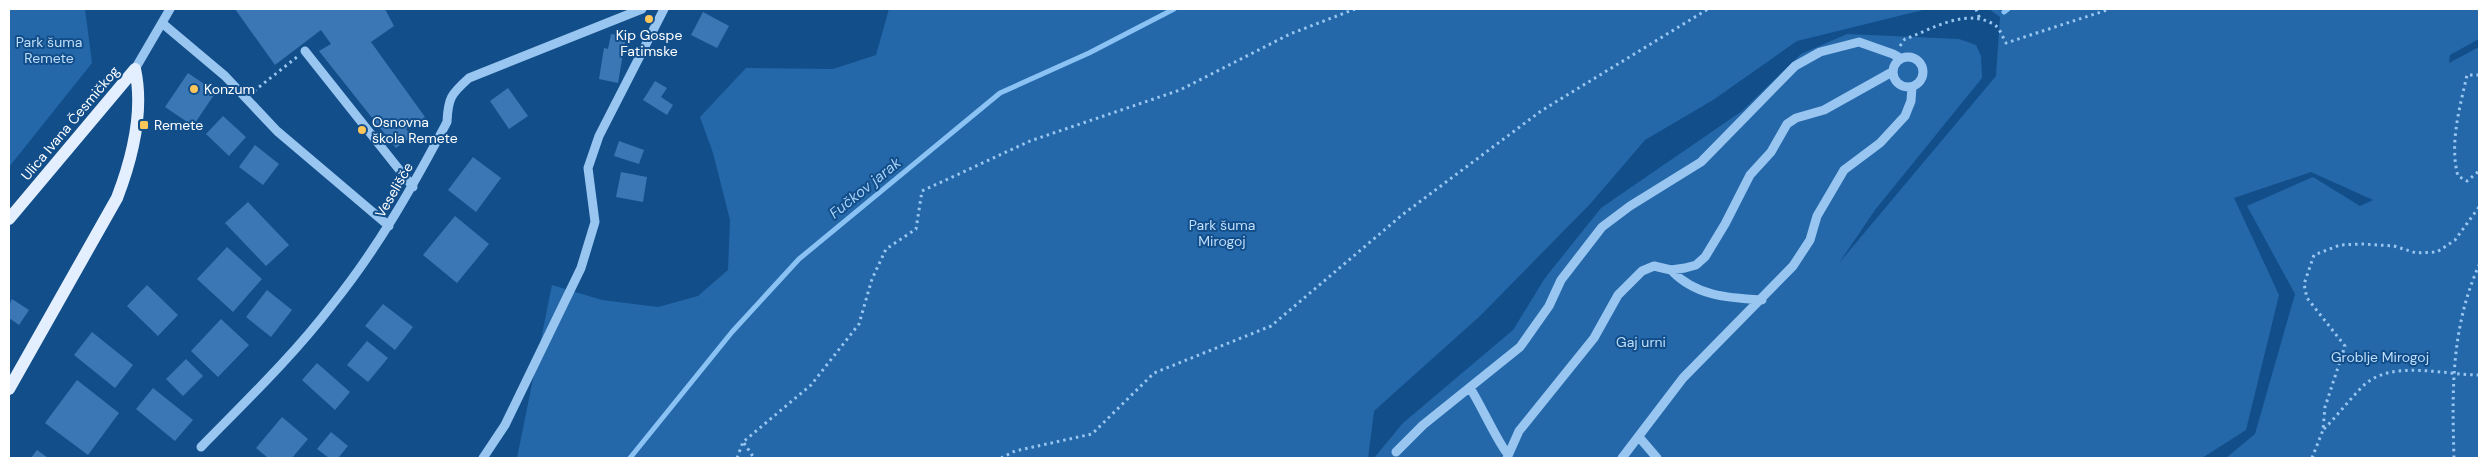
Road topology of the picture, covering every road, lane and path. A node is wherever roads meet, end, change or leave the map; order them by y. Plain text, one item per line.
1 (170, 9) edge
2 (642, 9) edge
3 (664, 9) edge
4 (1355, 9) edge
5 (1708, 9) edge
6 (1976, 9) edge
7 (2110, 9) edge
8 (1981, 19) junction
9 (162, 23) junction
10 (305, 51) joint
11 (1897, 56) junction
12 (135, 69) junction
13 (1892, 72) junction
14 (2479, 75) edge
15 (1912, 87) junction
16 (247, 96) junction
17 (2479, 170) edge
18 (413, 187) junction
19 (2479, 207) edge
20 (9, 220) edge
21 (389, 226) junction
22 (2479, 265) edge
23 (1671, 270) junction
24 (1762, 300) junction
25 (2453, 375) junction
26 (2479, 375) edge
27 (9, 388) edge
28 (1470, 388) junction
29 (2323, 430) junction
30 (1639, 437) junction
31 (743, 442) junction
32 (201, 447) dead end
33 (1396, 452) dead end
34 (1508, 456) edge
35 (483, 458) edge
36 (737, 458) edge
37 (754, 458) edge
38 (1001, 458) edge
39 (1622, 458) edge
40 (1657, 458) edge
41 (2313, 458) edge
42 (2454, 458) edge

1 - 9 street
2 - 18 street, Veselišče
3 - 35 street
4 - 31 path
5 - 38 path
6 - 8 path
7 - 8 path
8 - 11 path
9 - 12 street
9 - 16 street
10 - 16 path
10 - 18 street
11 - 13 street
11 - 15 street
11 - 28 street
12 - 20 main road, Ulica Ivana Česmičkog
12 - 27 main road
13 - 15 street
13 - 23 street
14 - 17 path
15 - 24 street
16 - 21 street
18 - 21 street, Veselišče
19 - 29 path
21 - 32 street, Veselišče
22 - 25 path
23 - 24 street
23 - 34 street
24 - 30 street
25 - 26 path
25 - 29 path
25 - 42 path
28 - 33 street
28 - 34 street
29 - 41 path
30 - 39 street
30 - 40 street
31 - 36 path
31 - 37 path

